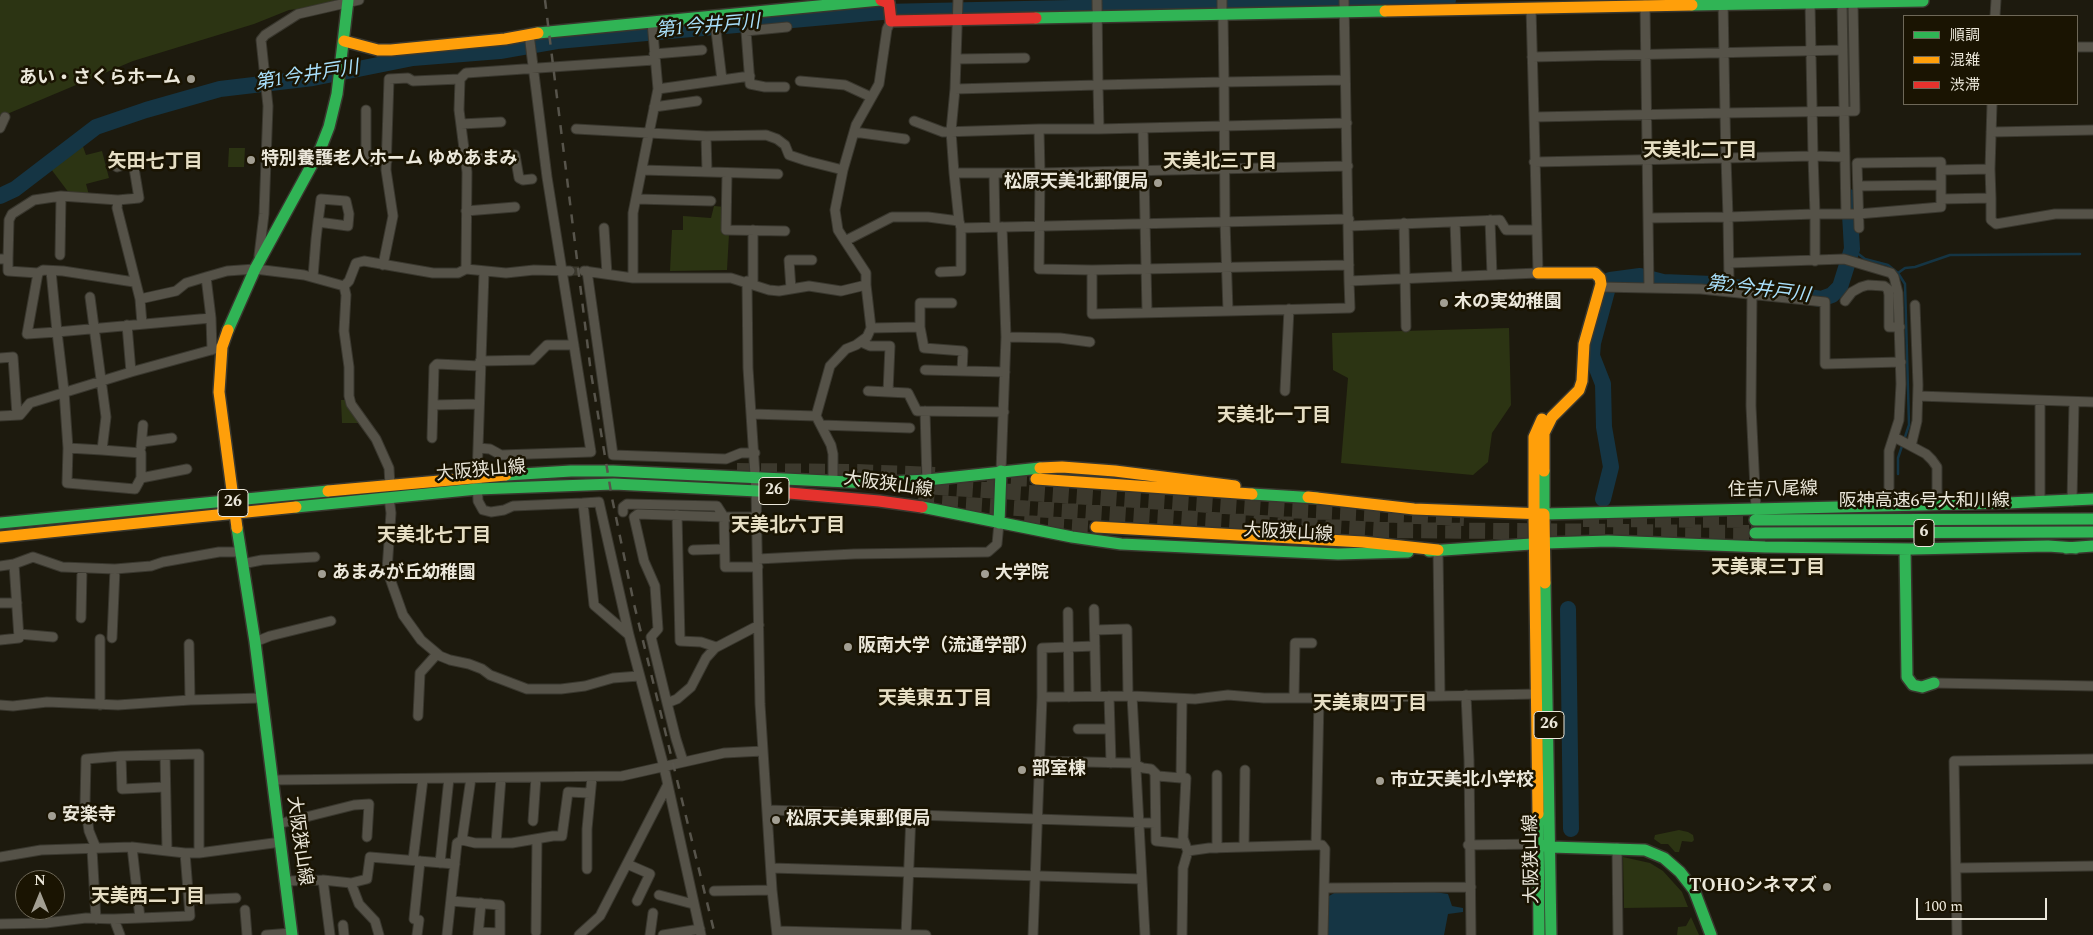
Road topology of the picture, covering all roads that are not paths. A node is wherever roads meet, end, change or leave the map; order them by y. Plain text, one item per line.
1 (360, 0) edge
2 (958, 0) edge
3 (1096, 0) edge
4 (1222, 0) edge
5 (1996, 0) edge
6 (1923, 1) dead end
7 (348, 2) edge
8 (886, 2) edge
9 (1723, 2) edge
10 (1809, 2) edge
11 (1847, 3) junction
12 (1645, 5) junction
13 (1534, 6) edge
14 (1344, 8) edge
15 (1222, 14) junction
16 (1995, 15) edge
17 (1097, 18) junction
18 (959, 20) junction
19 (891, 21) junction
20 (652, 25) junction
21 (787, 27) dead end
22 (716, 31) dead end
23 (529, 38) junction
24 (344, 41) junction
25 (2078, 47) edge
26 (2093, 47) edge
27 (702, 50) dead end
28 (1842, 50) junction
29 (1811, 51) junction
30 (1724, 53) junction
31 (1646, 55) junction
32 (654, 57) junction
33 (1532, 57) junction
34 (1025, 58) dead end
35 (957, 59) junction
36 (532, 70) junction
37 (750, 76) junction
38 (460, 79) junction
39 (722, 80) junction
40 (800, 80) dead end
41 (1345, 80) junction
42 (1224, 82) junction
43 (1098, 85) junction
44 (785, 87) dead end
45 (658, 89) junction
46 (955, 89) junction
47 (871, 97) junction
48 (697, 101) dead end
49 (1992, 105) edge
50 (654, 107) junction
51 (366, 110) dead end
52 (1812, 112) junction
53 (1844, 112) junction
54 (1725, 113) junction
55 (1646, 114) junction
56 (5, 117) dead end
57 (1534, 117) junction
58 (914, 121) dead end
59 (501, 122) dead end
60 (1346, 123) junction
61 (461, 124) junction
62 (1224, 126) junction
63 (0, 128) edge
64 (1143, 128) junction
65 (576, 129) dead end
66 (1039, 129) junction
67 (1099, 129) junction
68 (2093, 130) edge
69 (951, 131) junction
70 (854, 132) junction
71 (1991, 132) junction
72 (649, 133) junction
73 (706, 136) junction
74 (905, 139) dead end
75 (1812, 156) junction
76 (1845, 157) junction
77 (1726, 158) junction
78 (466, 160) junction
79 (1647, 160) junction
80 (386, 161) junction
81 (1534, 162) junction
82 (1348, 166) junction
83 (118, 167) dead end
84 (1224, 169) junction
85 (1990, 169) junction
86 (642, 170) junction
87 (843, 170) junction
88 (1941, 170) junction
89 (1144, 171) junction
90 (707, 172) junction
91 (727, 172) junction
92 (954, 173) junction
93 (994, 173) junction
94 (1040, 173) junction
95 (778, 174) dead end
96 (532, 179) dead end
97 (1941, 185) junction
98 (1858, 186) junction
99 (61, 196) junction
100 (1941, 198) junction
101 (1991, 198) junction
102 (636, 199) junction
103 (118, 200) junction
104 (711, 202) dead end
105 (515, 207) dead end
106 (466, 211) junction
107 (264, 214) junction
108 (1815, 214) junction
109 (1846, 214) junction
110 (1858, 214) junction
111 (2093, 214) edge
112 (1728, 217) junction
113 (283, 218) junction
114 (1648, 218) junction
115 (1490, 220) junction
116 (318, 222) dead end
117 (1225, 222) junction
118 (1349, 222) junction
119 (1455, 222) junction
120 (1145, 224) junction
121 (1404, 224) junction
122 (960, 225) junction
123 (1039, 226) junction
124 (999, 227) junction
125 (604, 228) dead end
126 (1859, 228) dead end
127 (753, 230) junction
128 (1537, 230) junction
129 (785, 231) dead end
130 (845, 241) junction
131 (60, 254) dead end
132 (4, 259) edge
133 (812, 260) dead end
134 (1815, 261) junction
135 (1729, 263) junction
136 (383, 265) junction
137 (1349, 265) junction
138 (257, 266) junction
139 (1226, 267) junction
140 (466, 269) junction
141 (1146, 269) junction
142 (1092, 270) junction
143 (566, 271) junction
144 (51, 272) junction
145 (484, 272) junction
146 (940, 272) dead end
147 (1538, 273) junction
148 (38, 274) junction
149 (607, 274) junction
150 (1492, 275) junction
151 (206, 276) junction
152 (1457, 276) junction
153 (313, 277) junction
154 (632, 278) junction
155 (1405, 278) junction
156 (1349, 281) junction
157 (1729, 281) dead end
158 (134, 282) junction
159 (750, 283) junction
160 (866, 285) junction
161 (344, 286) junction
162 (1606, 287) junction
163 (1649, 288) junction
164 (790, 289) junction
165 (1752, 294) junction
166 (90, 297) dead end
167 (140, 300) junction
168 (1845, 301) dead end
169 (952, 303) dead end
170 (1915, 305) dead end
171 (1288, 309) junction
172 (1228, 311) junction
173 (1147, 312) junction
174 (211, 318) junction
175 (142, 324) junction
176 (127, 325) junction
177 (920, 327) junction
178 (1406, 327) dead end
179 (1900, 327) junction
180 (871, 328) junction
181 (92, 329) junction
182 (57, 332) junction
183 (1006, 337) junction
184 (861, 342) junction
185 (1090, 342) dead end
186 (574, 345) junction
187 (217, 349) junction
188 (0, 358) edge
189 (1901, 362) junction
190 (480, 364) junction
191 (925, 370) dead end
192 (962, 371) junction
193 (131, 372) junction
194 (1005, 372) junction
195 (100, 381) junction
196 (1909, 385) junction
197 (64, 391) junction
198 (868, 391) dead end
199 (1286, 391) dead end
200 (888, 392) junction
201 (1918, 396) junction
202 (2040, 401) junction
203 (2074, 402) junction
204 (2093, 402) edge
205 (479, 404) junction
206 (433, 405) junction
207 (925, 412) junction
208 (1004, 412) junction
209 (752, 414) junction
210 (17, 415) junction
211 (0, 416) edge
212 (816, 416) junction
213 (143, 425) dead end
214 (821, 425) junction
215 (910, 428) dead end
216 (172, 438) dead end
217 (432, 438) dead end
218 (1903, 441) junction
219 (142, 442) junction
220 (68, 448) junction
221 (478, 448) junction
222 (102, 450) junction
223 (141, 453) junction
224 (755, 453) junction
225 (187, 469) dead end
226 (1001, 471) junction
227 (477, 477) junction
228 (756, 477) junction
229 (141, 478) junction
230 (1036, 478) tunnel mouth
231 (927, 480) junction
232 (833, 482) junction
233 (390, 485) junction
234 (477, 489) junction
235 (756, 490) junction
236 (389, 498) junction
237 (1317, 498) junction
238 (233, 500) junction
239 (2093, 500) edge
240 (2072, 501) junction
241 (2040, 502) junction
242 (583, 503) junction
243 (1937, 505) junction
244 (1888, 506) junction
245 (623, 512) dead end
246 (235, 514) junction
247 (1539, 514) junction
248 (1756, 514) junction
249 (677, 515) junction
250 (724, 517) junction
251 (757, 517) junction
252 (2093, 518) edge
253 (0, 523) edge
254 (999, 523) junction
255 (1096, 527) tunnel mouth
256 (2093, 532) edge
257 (1754, 533) tunnel mouth
258 (0, 537) edge
259 (1540, 544) junction
260 (2093, 546) edge
261 (1905, 548) junction
262 (2066, 548) junction
263 (724, 549) junction
264 (693, 550) dead end
265 (1438, 550) junction
266 (2093, 550) edge
267 (240, 552) junction
268 (315, 557) dead end
269 (758, 563) junction
270 (14, 564) junction
271 (242, 564) junction
272 (0, 566) edge
273 (82, 568) junction
274 (115, 569) junction
275 (0, 603) edge
276 (17, 603) junction
277 (1094, 610) dead end
278 (1068, 612) dead end
279 (81, 618) dead end
280 (330, 621) dead end
281 (759, 625) junction
282 (1095, 630) junction
283 (19, 634) junction
284 (629, 636) junction
285 (53, 637) dead end
286 (112, 638) dead end
287 (100, 639) dead end
288 (0, 640) edge
289 (255, 642) junction
290 (1312, 643) dead end
291 (189, 644) dead end
292 (1095, 646) junction
293 (716, 647) junction
294 (1068, 647) junction
295 (437, 654) junction
296 (639, 676) junction
297 (1934, 683) joint
298 (2093, 686) edge
299 (1536, 694) junction
300 (1466, 695) junction
301 (1096, 696) junction
302 (1109, 696) junction
303 (1130, 696) junction
304 (1440, 696) junction
305 (1042, 697) junction
306 (1069, 697) junction
307 (262, 698) junction
308 (1294, 698) junction
309 (1319, 698) junction
310 (1182, 699) junction
311 (190, 700) junction
312 (667, 703) junction
313 (0, 705) edge
314 (100, 705) junction
315 (418, 716) dead end
316 (1078, 729) dead end
317 (1110, 729) junction
318 (763, 751) junction
319 (165, 755) junction
320 (121, 756) junction
321 (2093, 759) edge
322 (1039, 761) junction
323 (684, 762) junction
324 (1112, 763) junction
325 (1137, 766) junction
326 (664, 767) junction
327 (1245, 770) dead end
328 (1155, 773) junction
329 (1217, 775) dead end
330 (536, 777) junction
331 (592, 777) junction
332 (449, 778) junction
333 (471, 778) junction
334 (502, 778) junction
335 (1181, 778) junction
336 (423, 779) junction
337 (272, 780) junction
338 (166, 786) junction
339 (666, 786) junction
340 (590, 793) junction
341 (768, 810) junction
342 (911, 814) junction
343 (1037, 818) junction
344 (533, 821) dead end
345 (1139, 822) junction
346 (1156, 823) junction
347 (278, 824) junction
348 (367, 837) dead end
349 (537, 839) junction
350 (462, 840) junction
351 (280, 842) junction
352 (496, 843) junction
353 (1538, 844) junction
354 (1316, 845) junction
355 (1468, 846) junction
356 (132, 847) junction
357 (1244, 847) junction
358 (1551, 847) junction
359 (94, 848) junction
360 (1187, 848) junction
361 (1217, 848) junction
362 (1617, 848) junction
363 (167, 850) junction
364 (200, 853) junction
365 (185, 854) junction
366 (0, 857) edge
367 (417, 861) junction
368 (440, 862) junction
369 (455, 864) junction
370 (627, 864) junction
371 (2093, 866) edge
372 (771, 868) junction
373 (1956, 868) junction
374 (587, 869) dead end
375 (909, 872) junction
376 (1035, 875) junction
377 (1142, 879) junction
378 (323, 880) junction
379 (286, 881) junction
380 (351, 883) junction
381 (1471, 887) junction
382 (1325, 888) junction
383 (772, 890) junction
384 (714, 891) dead end
385 (659, 895) dead end
386 (236, 898) dead end
387 (189, 900) junction
388 (451, 901) junction
389 (637, 901) dead end
390 (481, 903) junction
391 (693, 904) junction
392 (245, 910) dead end
393 (653, 913) dead end
394 (96, 918) junction
395 (140, 918) junction
396 (114, 919) junction
397 (0, 924) edge
398 (536, 932) dead end
399 (701, 932) edge
400 (478, 933) edge
401 (777, 933) edge
402 (292, 934) edge
403 (500, 934) edge
404 (120, 935) edge
405 (247, 935) edge
406 (266, 935) edge
407 (330, 935) edge
408 (379, 935) edge
409 (417, 935) edge
410 (447, 935) edge
411 (579, 935) edge
412 (650, 935) edge
413 (663, 935) edge
414 (906, 935) edge
415 (926, 935) edge
416 (1033, 935) edge
417 (1145, 935) edge
418 (1182, 935) edge
419 (1323, 935) edge
420 (1471, 935) edge
421 (1539, 935) edge
422 (1551, 935) edge
423 (1618, 935) edge
424 (1711, 935) edge
425 (1957, 935) edge

1 - 7 street
2 - 18 street
3 - 17 street
4 - 15 street
5 - 16 street
6 - 11 main road
7 - 24 main road, 大阪狭山線 / 26
7 - 107 street
8 - 19 main road
8 - 20 main road
9 - 10 main road
9 - 12 main road
9 - 30 street
10 - 11 main road
10 - 29 street
11 - 28 street
11 - 53 street
12 - 13 main road
12 - 31 street
13 - 14 main road
13 - 33 street
14 - 15 main road
14 - 41 street
15 - 17 main road
15 - 42 street
17 - 18 main road
17 - 43 street
18 - 19 main road
18 - 35 street
19 - 47 street
20 - 23 main road
20 - 32 street
21 - 37 street
22 - 39 street
23 - 24 main road
23 - 36 street
24 - 113 main road, 大阪狭山線 / 26
25 - 26 street
27 - 32 street
28 - 29 street
28 - 53 street
29 - 30 street
29 - 52 street
30 - 31 street
30 - 54 street
31 - 33 street
31 - 55 street
32 - 36 street
32 - 45 street
33 - 57 street
34 - 35 street
35 - 46 street
36 - 38 street
36 - 143 street
37 - 39 street
37 - 44 street
38 - 61 street
38 - 80 street
39 - 45 street
40 - 47 street
41 - 42 street
41 - 60 street
42 - 43 street
42 - 62 street
43 - 46 street
43 - 67 street
45 - 50 street
46 - 69 street
47 - 70 street
48 - 50 street
49 - 71 street
50 - 72 street
51 - 80 street
52 - 53 street
52 - 54 street
52 - 75 street
53 - 76 street
54 - 55 street
54 - 77 street
55 - 57 street
55 - 79 street
56 - 63 street
57 - 81 street
58 - 69 street
59 - 61 street
60 - 62 street
60 - 82 street
61 - 78 street
62 - 64 street
62 - 84 street
64 - 67 street
64 - 89 street
65 - 72 street
66 - 67 street
66 - 69 street
66 - 94 street
68 - 71 street
69 - 92 street
70 - 74 street
70 - 87 street
71 - 85 street
72 - 73 street
72 - 86 street
73 - 87 street
73 - 90 street
75 - 76 street
75 - 77 street
75 - 108 street
76 - 109 street
77 - 79 street
77 - 112 street
78 - 96 street
78 - 106 street
79 - 81 street
79 - 114 street
80 - 136 street
81 - 128 street
82 - 84 street
82 - 118 street
83 - 103 street
84 - 89 street
84 - 117 street
85 - 88 street
85 - 101 street
86 - 90 street
86 - 102 street
87 - 130 street
88 - 97 street
88 - 98 street
89 - 94 street
89 - 120 street
90 - 91 street
91 - 95 street
91 - 127 street
92 - 93 street
92 - 122 street
93 - 94 street
93 - 124 street
94 - 123 street
97 - 98 street
97 - 100 street
98 - 110 street
99 - 103 street
99 - 131 street
99 - 132 street
100 - 101 street
100 - 110 street
101 - 111 street
102 - 104 street
102 - 154 street
103 - 158 street
105 - 106 street
106 - 140 street
107 - 113 street
107 - 138 street
108 - 109 street
108 - 112 street
108 - 134 street
109 - 110 street
110 - 126 street
112 - 114 street
112 - 135 street
113 - 138 main road, 大阪狭山線 / 26
114 - 163 street
115 - 119 street
115 - 128 street
115 - 150 street
116 - 153 street
117 - 118 street
117 - 120 street
117 - 139 street
118 - 121 street
118 - 137 street
119 - 121 street
119 - 152 street
120 - 123 street
120 - 141 street
121 - 155 street
122 - 124 street
122 - 130 street
122 - 146 street
123 - 124 street
123 - 142 street
124 - 183 street
125 - 149 street
127 - 129 street
127 - 159 street
128 - 147 street
130 - 160 street
132 - 148 street
133 - 164 street
134 - 135 street
134 - 179 street
135 - 157 street
136 - 140 street
136 - 161 street
137 - 139 street
137 - 156 street
138 - 151 street
138 - 153 street
138 - 187 main road, 大阪狭山線 / 26
139 - 141 street
139 - 172 street
140 - 145 street
141 - 142 street
141 - 173 street
142 - 173 street
143 - 145 street
143 - 186 street
144 - 148 street
144 - 158 street
144 - 182 street
145 - 190 street
147 - 150 street
147 - 162 main road
148 - 182 street
149 - 154 street
149 - 224 street
150 - 152 street
151 - 167 street
151 - 174 street
152 - 155 street
153 - 161 street
154 - 159 street
155 - 156 street
155 - 178 street
156 - 171 street
158 - 167 street
159 - 164 street
159 - 209 street
160 - 164 street
160 - 180 street
161 - 233 street
162 - 163 street
162 - 247 main road
163 - 165 street
165 - 189 street
165 - 248 street
166 - 181 street
167 - 175 street
168 - 179 street
169 - 177 street
170 - 196 street
171 - 172 street
171 - 199 street
172 - 173 street
174 - 175 street
174 - 187 street
175 - 176 street
176 - 181 street
176 - 193 street
177 - 180 street
177 - 192 street
179 - 189 street
180 - 184 street
181 - 182 street
181 - 195 street
182 - 197 street
183 - 185 street
183 - 194 street
184 - 200 street
184 - 212 street
186 - 190 street
186 - 221 street
187 - 193 street
187 - 238 main road, 大阪狭山線 / 26
188 - 210 street
189 - 196 street
190 - 205 street
190 - 206 street
191 - 192 street
192 - 194 street
193 - 195 street
194 - 208 street
195 - 197 street
195 - 222 street
196 - 201 street
196 - 218 street
197 - 210 street
197 - 220 street
198 - 200 street
200 - 207 street
201 - 202 street
201 - 218 street
202 - 203 street
202 - 241 street
203 - 204 street
203 - 240 street
205 - 206 street
205 - 221 street
206 - 217 street
207 - 208 street
207 - 231 street
208 - 226 street
209 - 212 street
209 - 224 street
210 - 211 street
212 - 214 street
213 - 219 street
214 - 215 street
214 - 232 street
216 - 219 street
218 - 243 street
218 - 244 street
219 - 223 street
220 - 222 street
220 - 229 street
221 - 227 street
222 - 223 street
223 - 229 street
224 - 228 street
225 - 229 street
226 - 231 main road, 大阪狭山線 / 26
226 - 237 main road, 大阪狭山線 / 26
226 - 254 main road
227 - 228 main road, 大阪狭山線 / 26
227 - 233 main road, 大阪狭山線 / 26
227 - 234 street
228 - 232 main road, 大阪狭山線 / 26
228 - 235 street
230 - 237 main road
231 - 232 main road, 大阪狭山線 / 26
233 - 238 main road, 大阪狭山線 / 26
234 - 235 main road, 大阪狭山線 / 26
234 - 236 main road, 大阪狭山線 / 26
234 - 242 street
235 - 251 street
235 - 254 main road, 大阪狭山線 / 26
236 - 246 main road, 大阪狭山線 / 26
236 - 295 street
237 - 247 main road, 大阪狭山線 / 26
238 - 246 main road, 大阪狭山線 / 26
238 - 253 main road, 大阪狭山線 / 26
239 - 240 main road, 住吉八尾線
240 - 241 main road, 住吉八尾線
241 - 243 main road, 住吉八尾線
242 - 284 street
242 - 284 street
243 - 244 main road, 住吉八尾線
244 - 248 main road, 住吉八尾線
245 - 250 street
246 - 258 main road, 大阪狭山線 / 26
246 - 267 main road, 大阪狭山線 / 26
247 - 248 main road, 住吉八尾線
247 - 259 main road, 大阪狭山線 / 26
248 - 252 main road, 阪神高速6号大和川線 / 6
249 - 250 street
249 - 293 street
249 - 312 street
250 - 251 street
250 - 263 street
251 - 269 street
254 - 265 main road, 大阪狭山線 / 26
254 - 269 street
255 - 265 main road
256 - 257 main road, 阪神高速6号大和川線 / 6
259 - 261 main road
259 - 265 main road, 大阪狭山線 / 26
259 - 299 main road, 大阪狭山線 / 26
259 - 358 main road, 大阪狭山線 / 26
260 - 262 main road
261 - 262 main road
261 - 297 main road
262 - 266 main road
263 - 264 street
263 - 269 street
265 - 304 street
267 - 271 main road, 大阪狭山線 / 26
267 - 274 street
268 - 271 street
269 - 281 street
270 - 272 street
270 - 273 street
270 - 276 street
271 - 289 main road, 大阪狭山線 / 26
273 - 274 street
273 - 279 street
274 - 286 street
275 - 276 street
276 - 283 street
277 - 282 street
278 - 294 street
280 - 289 street
281 - 293 street
281 - 318 street
282 - 292 street
282 - 303 street
283 - 285 street
283 - 288 street
284 - 296 street
287 - 314 street
289 - 307 main road, 大阪狭山線 / 26
290 - 308 street
291 - 311 street
292 - 294 street
292 - 301 street
293 - 312 street
294 - 305 street
294 - 306 street
295 - 296 street
295 - 315 street
296 - 326 street
297 - 298 street
299 - 300 street
299 - 353 main road, 大阪狭山線 / 26
300 - 304 street
300 - 355 street
301 - 302 street
301 - 306 street
302 - 303 street
302 - 317 street
303 - 310 street
303 - 325 street
304 - 309 street
305 - 306 street
305 - 322 street
307 - 311 street
307 - 337 main road, 大阪狭山線 / 26
308 - 309 street
308 - 310 street
309 - 354 street
310 - 335 street
311 - 314 street
312 - 323 street
313 - 314 street
316 - 317 street
317 - 324 street
318 - 323 street
318 - 341 street
319 - 320 street
319 - 338 street
319 - 364 street
320 - 338 street
320 - 359 street
321 - 373 street
322 - 324 street
322 - 343 street
323 - 326 street
324 - 325 street
325 - 328 street
325 - 345 street
326 - 331 street
326 - 339 street
327 - 357 street
328 - 335 street
328 - 346 street
329 - 361 street
330 - 331 street
330 - 334 street
330 - 344 street
331 - 340 street
332 - 333 street
332 - 336 street
332 - 368 street
333 - 334 street
333 - 350 street
334 - 352 street
335 - 360 street
336 - 337 street
336 - 367 street
337 - 347 main road, 大阪狭山線 / 26
338 - 363 street
339 - 370 street
339 - 391 street
340 - 349 street
340 - 374 street
341 - 342 street
341 - 372 street
342 - 343 street
342 - 375 street
343 - 345 street
343 - 376 street
345 - 346 street
345 - 377 street
346 - 360 street
347 - 348 street
347 - 351 main road, 大阪狭山線 / 26
349 - 352 street
349 - 398 street
350 - 352 street
350 - 369 street
351 - 364 street
351 - 379 main road, 大阪狭山線 / 26
353 - 355 street
353 - 358 main road
353 - 421 main road, 大阪狭山線 / 26
354 - 357 street
354 - 382 street
355 - 381 street
356 - 359 street
356 - 363 street
356 - 395 street
357 - 361 street
358 - 362 main road
358 - 422 main road, 大阪狭山線 / 26
359 - 366 street
359 - 394 street
360 - 361 street
360 - 418 street
362 - 423 street
362 - 424 main road
363 - 365 street
364 - 365 street
365 - 387 street
367 - 368 street
367 - 380 street
367 - 409 street
368 - 369 street
369 - 388 street
370 - 389 street
370 - 411 street
371 - 373 street
372 - 375 street
372 - 383 street
373 - 425 street
375 - 376 street
375 - 414 street
376 - 377 street
376 - 416 street
377 - 417 street
378 - 379 street
378 - 380 street
378 - 407 street
379 - 402 main road, 大阪狭山線 / 26
380 - 408 street
381 - 382 street
381 - 420 street
382 - 419 street
383 - 384 street
383 - 401 street
385 - 391 street
386 - 387 street
387 - 395 street
388 - 390 street
388 - 410 street
390 - 400 street
390 - 403 street
391 - 399 street
392 - 405 street
393 - 412 street
394 - 396 street
394 - 397 street
395 - 396 street
396 - 404 street
399 - 413 street
400 - 403 street
401 - 414 street
402 - 406 street
414 - 415 street

